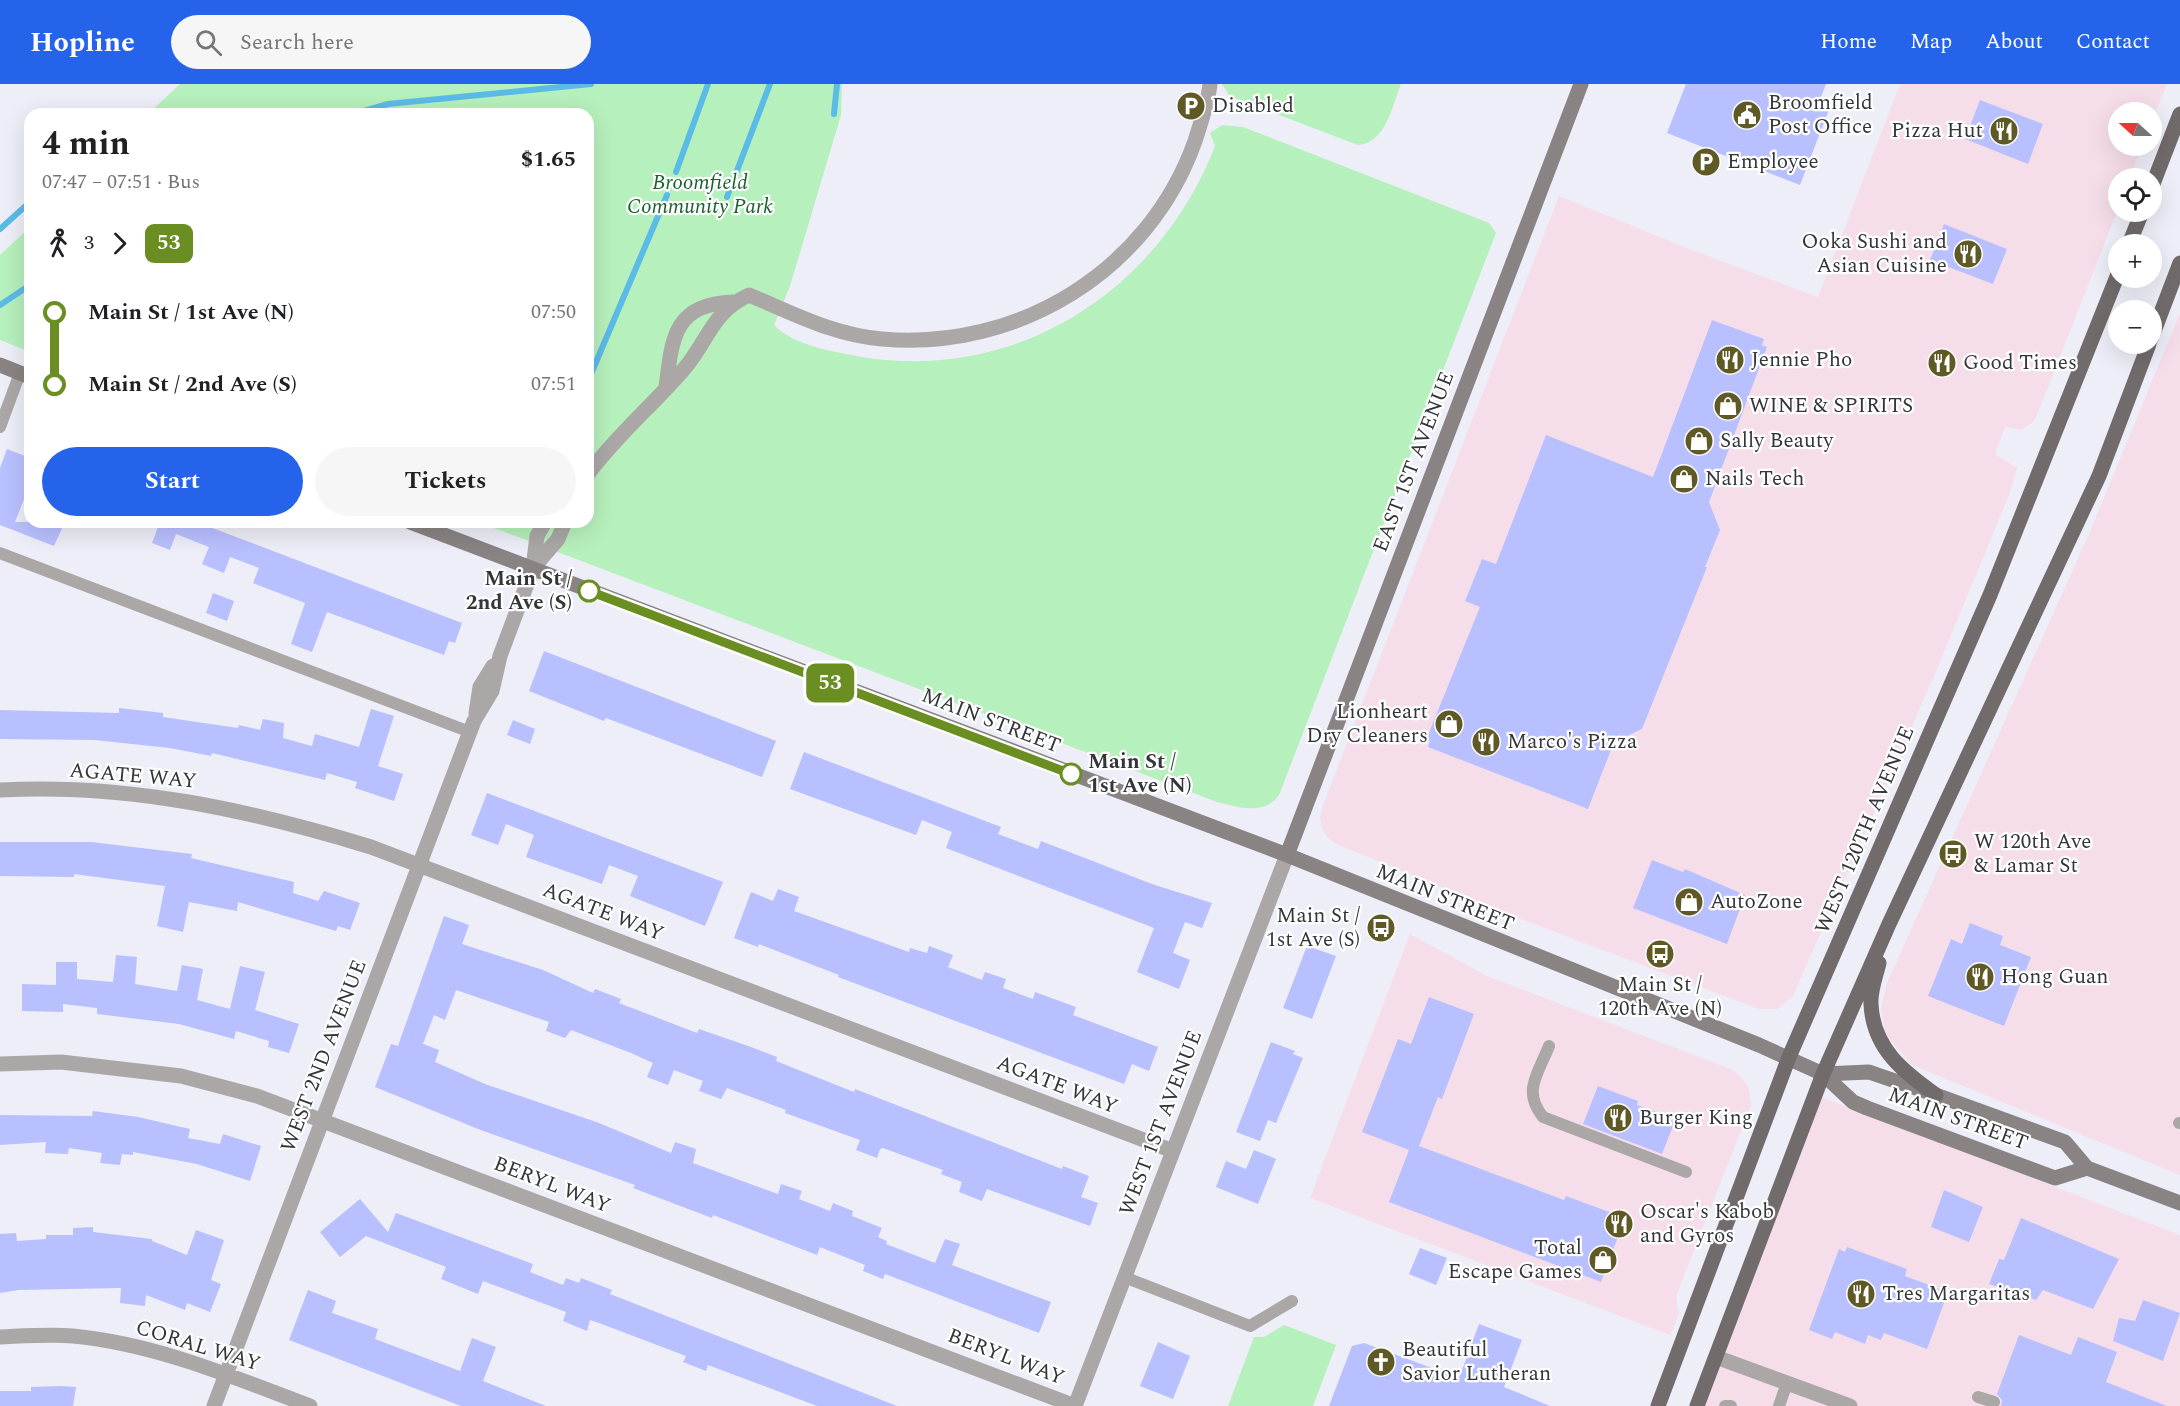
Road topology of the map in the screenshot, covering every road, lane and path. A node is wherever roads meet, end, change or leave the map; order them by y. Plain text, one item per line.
1 (1210, 84) edge
2 (1581, 84) edge
3 (2180, 114) edge
4 (2159, 168) edge
5 (2180, 263) edge
6 (2112, 288) edge
7 (733, 302) junction
8 (2162, 310) edge
9 (2145, 354) edge
10 (0, 365) edge
11 (24, 375) edge
12 (24, 377) edge
13 (666, 387) junction
14 (0, 427) edge
15 (594, 467) edge
16 (426, 528) edge
17 (542, 528) edge
18 (563, 528) edge
19 (0, 553) edge
20 (533, 568) junction
21 (472, 727) junction
22 (0, 790) edge
23 (1287, 855) junction
24 (419, 865) junction
25 (1889, 924) junction
26 (1549, 1046) dead end
27 (1789, 1057) junction
28 (0, 1064) edge
29 (1823, 1074) junction
30 (1936, 1095) junction
31 (322, 1120) junction
32 (1173, 1151) junction
33 (2087, 1168) junction
34 (1686, 1172) dead end
35 (2180, 1203) edge
36 (1124, 1277) junction
37 (1292, 1301) dead end
38 (0, 1336) edge
39 (1716, 1357) junction
40 (226, 1374) junction
41 (1787, 1383) junction
42 (1978, 1397) dead end
43 (1994, 1402) dead end
44 (214, 1406) edge
45 (310, 1406) edge
46 (1075, 1406) edge
47 (1658, 1406) edge
48 (1696, 1406) edge
49 (1725, 1406) edge
50 (1731, 1406) edge
51 (1779, 1406) edge
52 (1850, 1406) edge

1 - 7 street
2 - 23 main road, EAST 1ST AVENUE
3 - 4 main road
5 - 8 main road
6 - 27 main road, WEST 120TH AVENUE
7 - 13 street
7 - 13 street
9 - 25 main road
10 - 11 main road
12 - 14 lane
13 - 15 street
16 - 20 main road, MAIN STREET
17 - 20 street
18 - 20 street
19 - 21 lane
20 - 21 street, WEST 2ND AVENUE
20 - 23 main road, MAIN STREET
21 - 24 street, WEST 2ND AVENUE
22 - 24 street, AGATE WAY
23 - 27 main road, MAIN STREET
23 - 32 street, WEST 1ST AVENUE
24 - 31 street, WEST 2ND AVENUE
24 - 32 street, AGATE WAY
25 - 29 main road
25 - 30 main road
26 - 34 lane
27 - 29 main road, MAIN STREET
27 - 47 main road, WEST 120TH AVENUE
28 - 31 street, BERYL WAY
29 - 30 main road, MAIN STREET
29 - 33 main road, MAIN STREET
29 - 39 main road
30 - 33 main road, MAIN STREET
31 - 40 street, WEST 2ND AVENUE
31 - 46 street, BERYL WAY
32 - 36 street, WEST 1ST AVENUE
33 - 35 main road, MAIN STREET
36 - 37 lane
36 - 46 street, WEST 1ST AVENUE
38 - 40 street, CORAL WAY
39 - 41 street
39 - 48 main road
40 - 44 street, WEST 2ND AVENUE
40 - 45 street, CORAL WAY
41 - 51 lane
41 - 52 street
42 - 43 lane
49 - 50 lane

